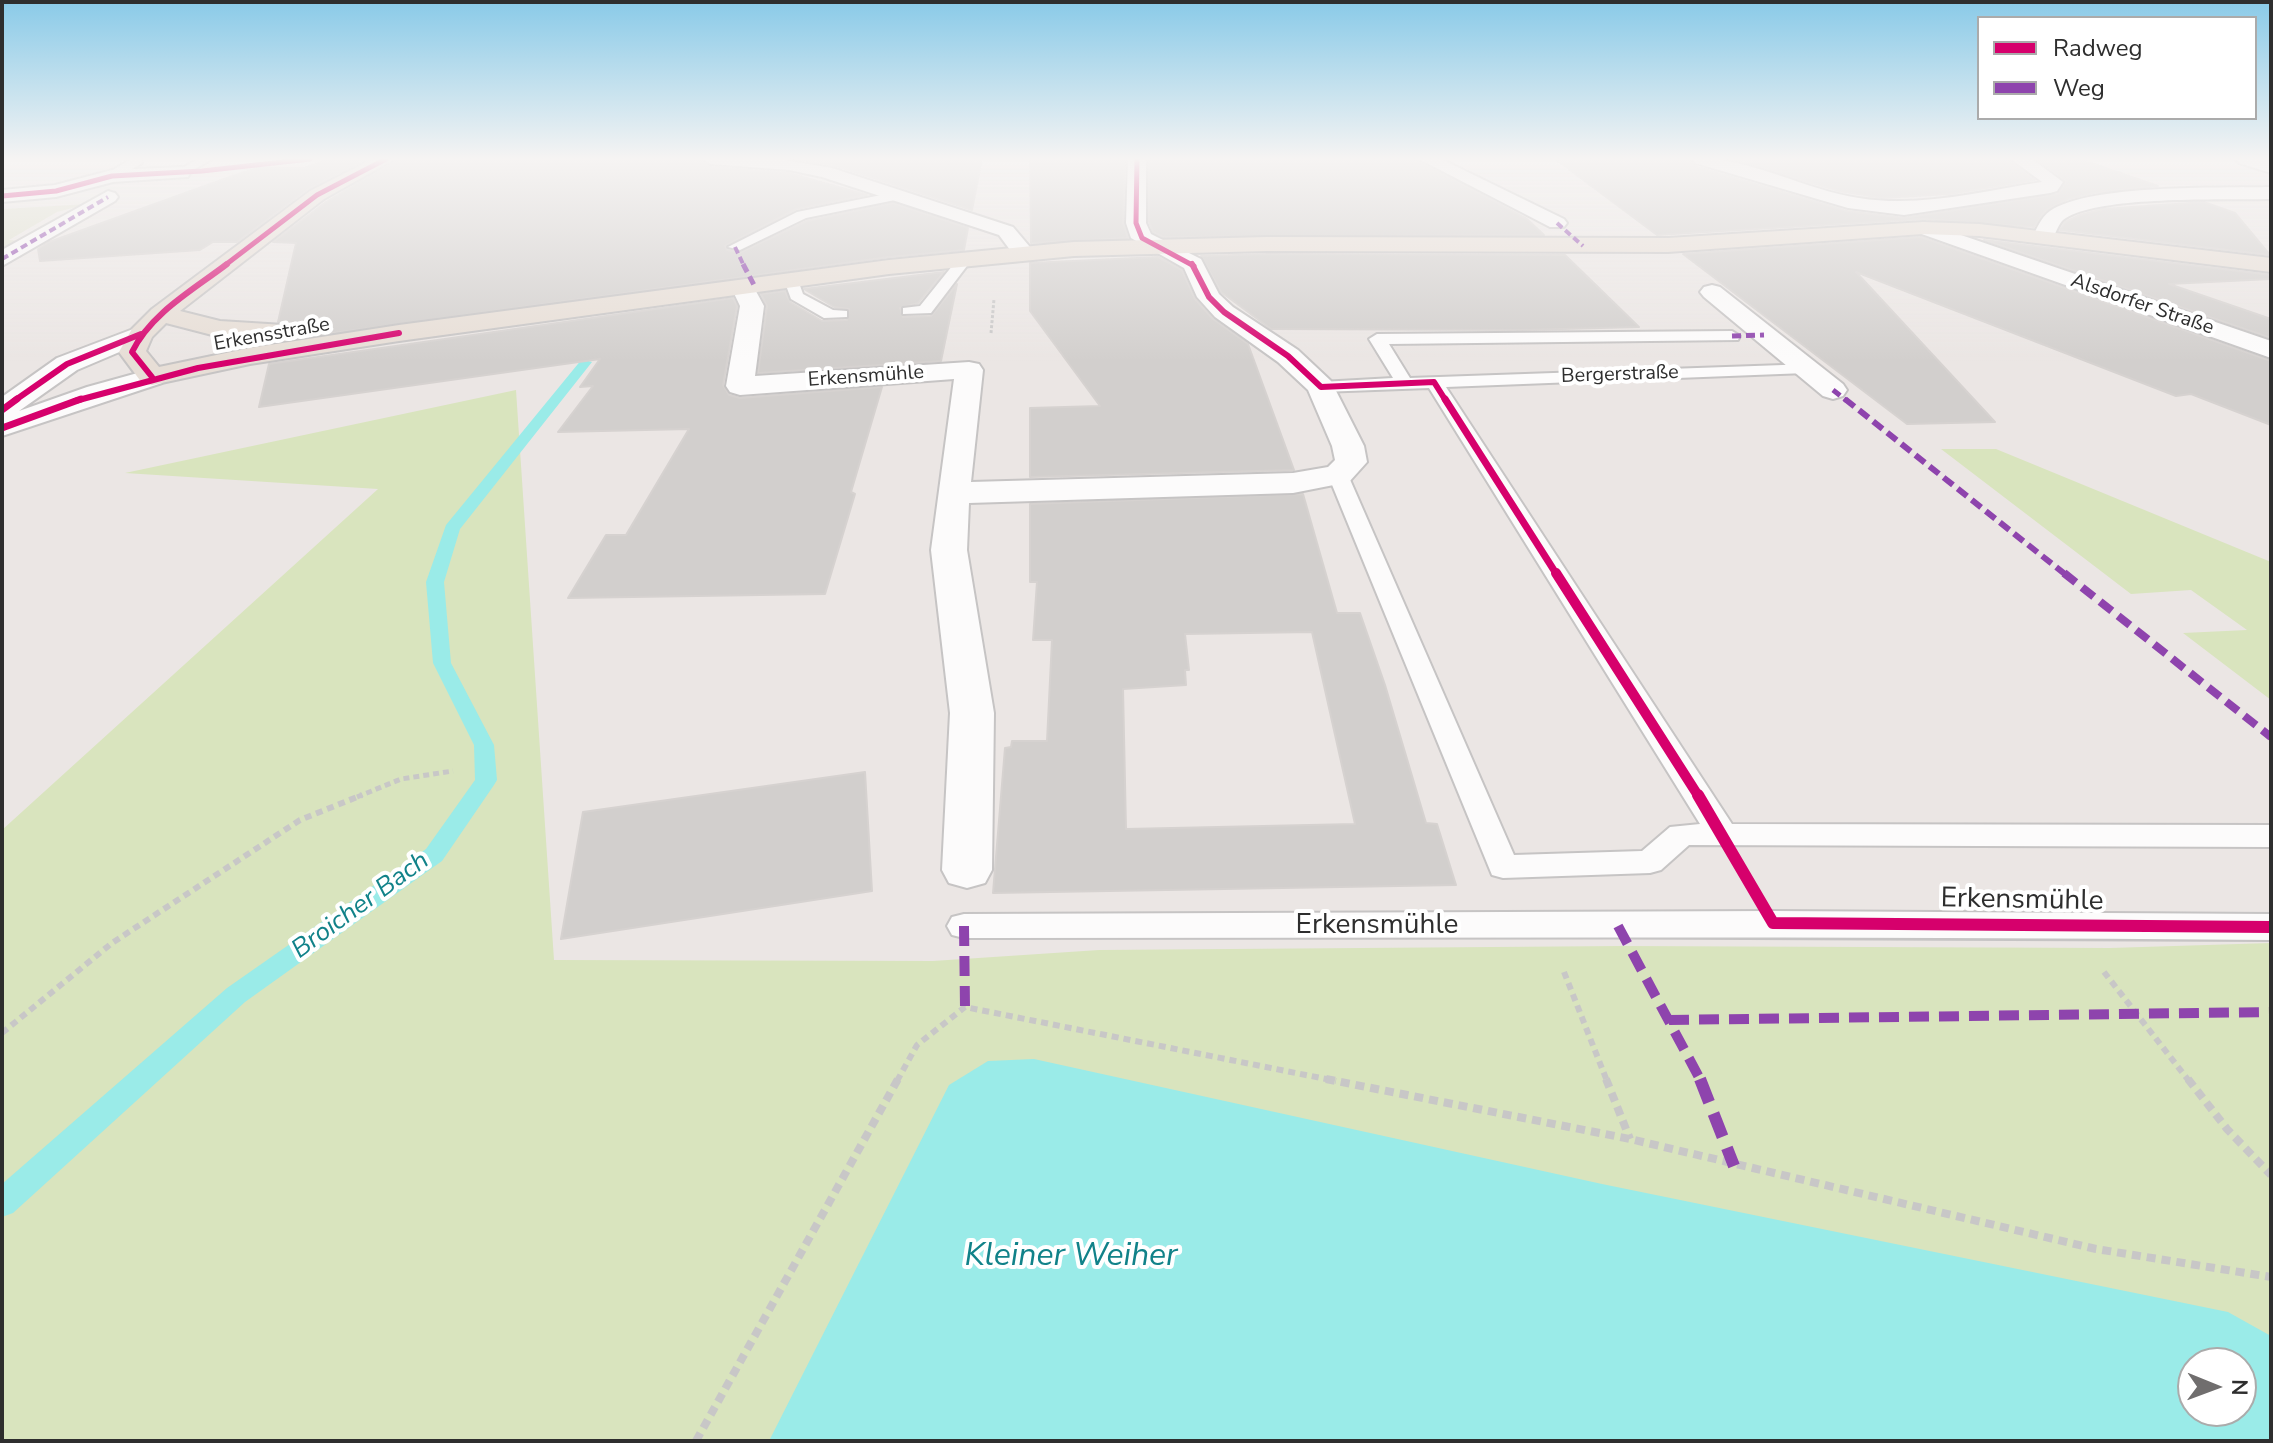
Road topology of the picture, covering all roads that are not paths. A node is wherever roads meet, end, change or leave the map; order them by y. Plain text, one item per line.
1 (50, 226) edge
2 (276, 226) edge
3 (778, 226) edge
4 (991, 226) edge
5 (1136, 226) edge
6 (2050, 226) edge
7 (1923, 228) junction
8 (2043, 237) junction
9 (1156, 246) junction
10 (735, 247) dead end
11 (1024, 253) junction
12 (966, 258) junction
13 (2, 259) edge
14 (2271, 265) edge
15 (791, 280) junction
16 (743, 287) junction
17 (1712, 292) dead end
18 (909, 311) dead end
19 (161, 314) junction
20 (841, 314) dead end
21 (399, 333) junction
22 (141, 334) junction
23 (1732, 336) dead end
24 (2271, 350) edge
25 (1806, 368) junction
26 (1717, 371) junction
27 (152, 377) junction
28 (1434, 382) junction
29 (1405, 383) junction
30 (1321, 387) junction
31 (1833, 390) joint
32 (2, 410) edge
33 (2, 428) edge
34 (1338, 475) junction
35 (953, 493) junction
36 (1722, 833) junction
37 (2271, 836) edge
38 (967, 870) dead end
39 (964, 926) dead end
40 (2271, 927) edge

1 - 13 street
2 - 19 main road
3 - 10 lane
4 - 11 street
5 - 9 street
6 - 8 street
7 - 8 main road, Erkensstraße
7 - 9 main road, Erkensstraße
7 - 24 street, Alsdorfer Straße
8 - 14 main road, Erkensstraße
9 - 11 main road, Erkensstraße
9 - 30 street
11 - 12 main road, Erkensstraße
12 - 15 main road, Erkensstraße
12 - 18 lane
15 - 16 main road, Erkensstraße
15 - 20 lane
16 - 21 main road, Erkensstraße
16 - 35 street, Erkensmühle
17 - 25 street
19 - 21 main road
19 - 22 main road
21 - 27 main road, Erkensstraße
22 - 27 main road
22 - 32 street
23 - 29 lane
25 - 26 lane, Bergerstraße
25 - 31 street
26 - 28 lane, Bergerstraße
26 - 31 lane
27 - 33 street
28 - 29 lane, Bergerstraße
28 - 36 lane
29 - 30 lane, Bergerstraße
30 - 34 street
34 - 35 street
34 - 36 lane
35 - 38 street
36 - 37 lane
39 - 40 lane, Erkensmühle

